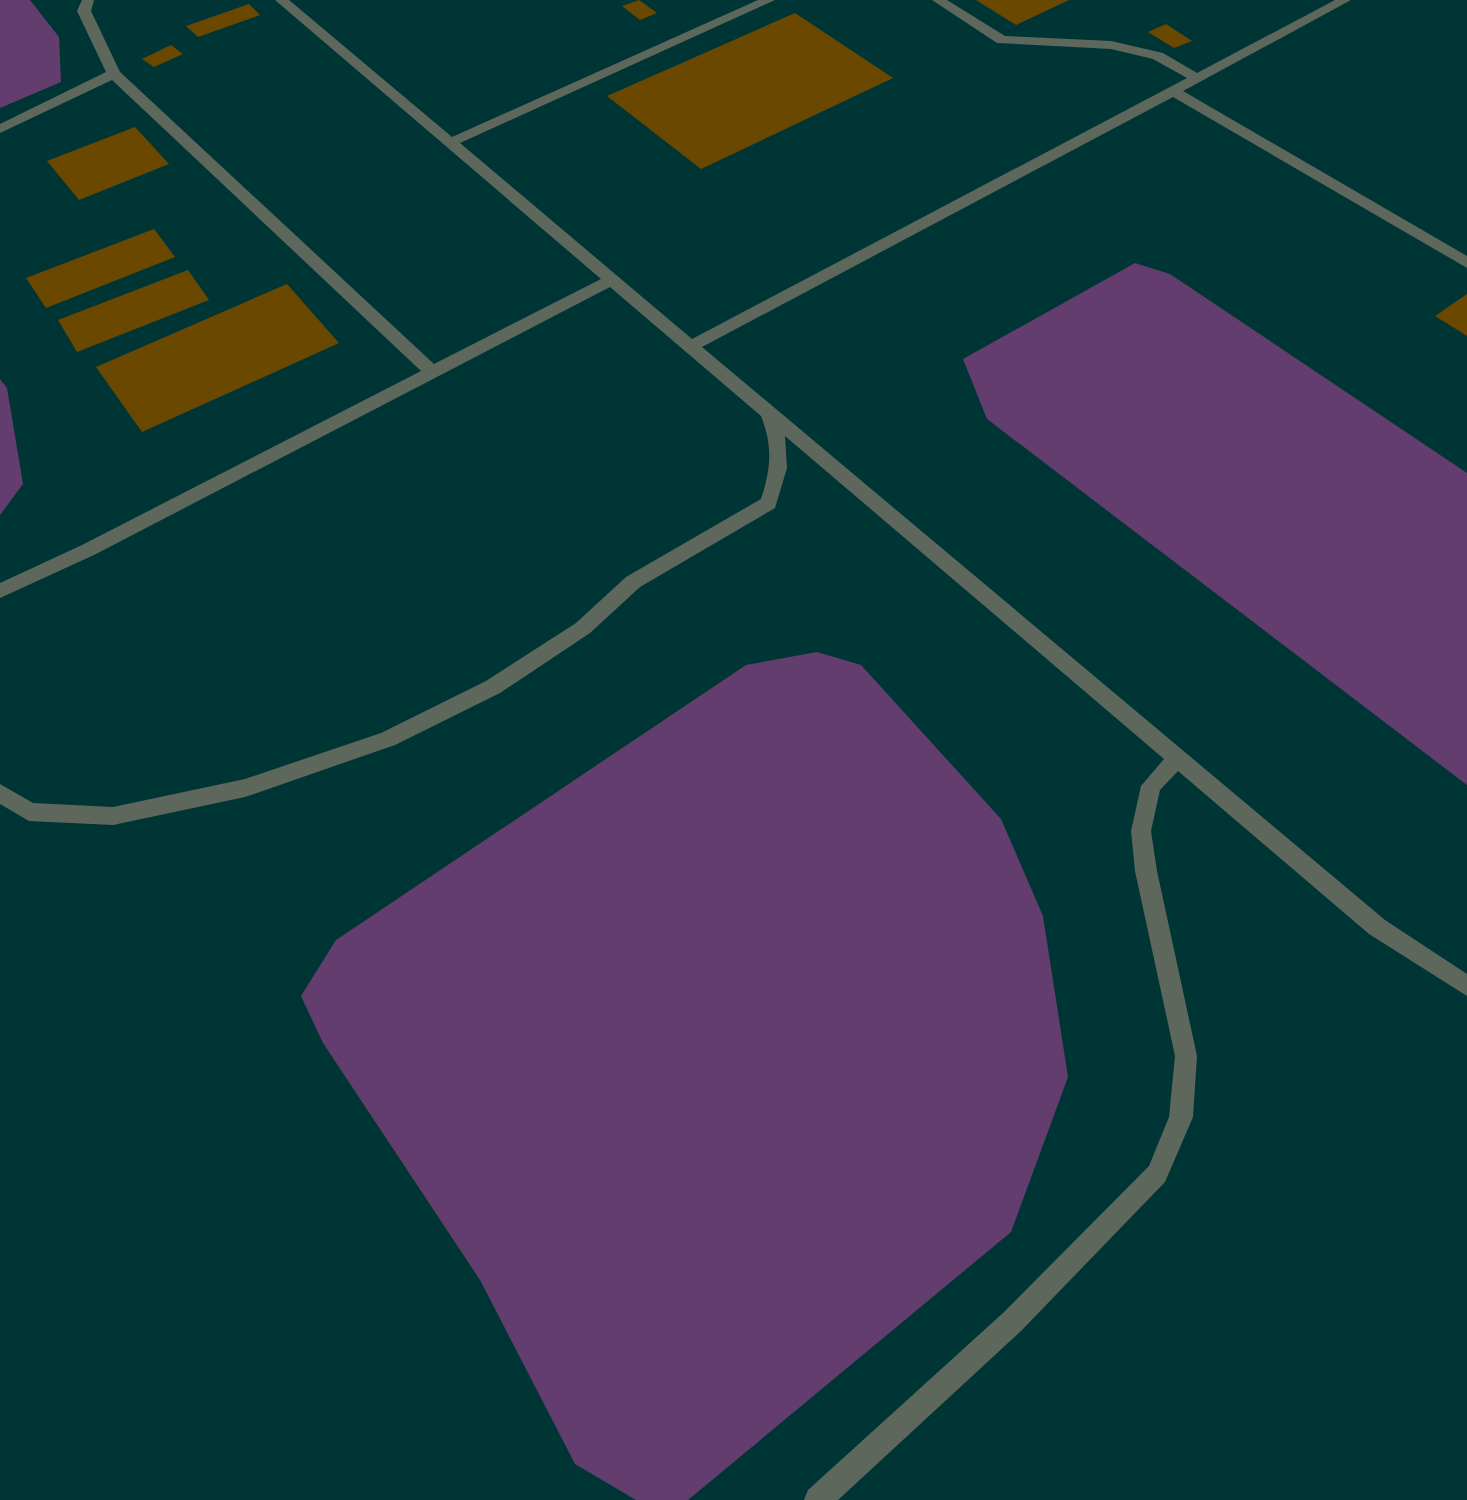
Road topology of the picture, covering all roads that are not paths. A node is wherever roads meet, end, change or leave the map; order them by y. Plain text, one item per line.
1 (88, 0) edge
2 (281, 0) edge
3 (769, 0) edge
4 (938, 0) edge
5 (1345, 0) edge
6 (114, 74) junction
7 (1197, 78) junction
8 (1173, 91) junction
9 (0, 129) edge
10 (449, 143) junction
11 (1467, 263) edge
12 (611, 280) junction
13 (690, 347) junction
14 (432, 372) junction
15 (768, 414) junction
16 (0, 591) edge
17 (1177, 758) junction
18 (0, 793) edge
19 (1467, 986) edge
20 (818, 1500) edge

1 - 6 lane
2 - 10 lane
3 - 10 lane
4 - 7 lane
5 - 7 lane
6 - 9 lane
6 - 14 lane
7 - 8 lane
8 - 11 lane
8 - 13 lane
10 - 12 lane
12 - 13 lane
12 - 14 lane
13 - 15 lane
14 - 16 lane
15 - 17 lane
15 - 18 lane
17 - 19 lane
17 - 20 lane

